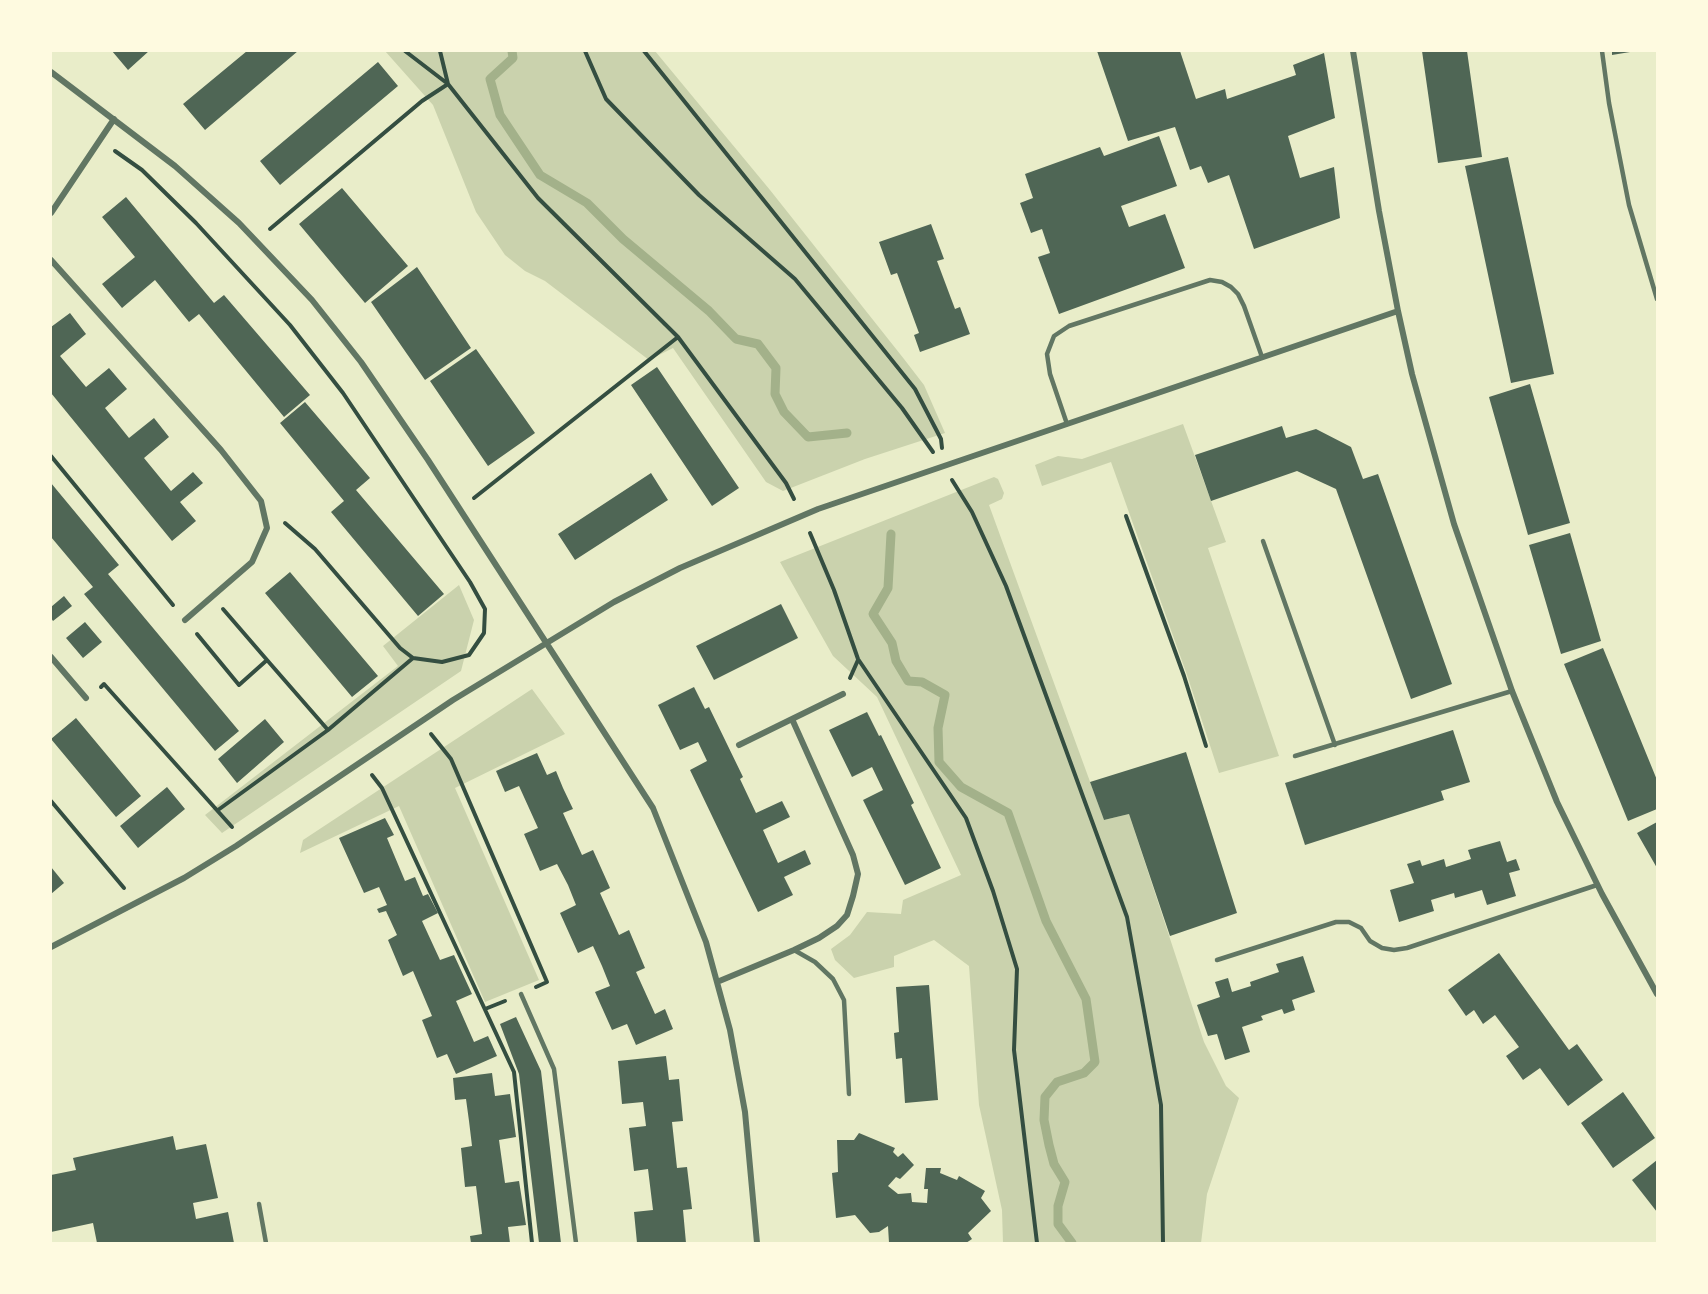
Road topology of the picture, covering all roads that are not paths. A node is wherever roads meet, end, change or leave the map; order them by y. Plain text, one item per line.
1 (1353, 51) edge
2 (1602, 51) edge
3 (51, 72) edge
4 (114, 119) junction
5 (51, 213) edge
6 (51, 260) edge
7 (1657, 299) edge
8 (1398, 311) junction
9 (1262, 357) junction
10 (1067, 424) junction
11 (1263, 542) dead end
12 (185, 620) road end
13 (545, 643) junction
14 (51, 657) edge
15 (1512, 691) junction
16 (843, 694) dead end
17 (86, 698) road end
18 (792, 719) junction
19 (739, 745) dead end
20 (1335, 745) junction
21 (1295, 756) dead end
22 (1597, 885) junction
23 (51, 947) edge
24 (794, 950) junction
25 (1217, 960) dead end
26 (717, 982) junction
27 (521, 994) road end
28 (1657, 994) edge
29 (849, 1094) dead end
30 (259, 1204) dead end
31 (266, 1243) edge
32 (576, 1243) edge
33 (757, 1243) edge

1 - 8 street
2 - 7 lane
3 - 4 street
4 - 5 street
4 - 13 street
6 - 12 street
8 - 9 street
8 - 15 street
9 - 10 street
9 - 10 lane
10 - 13 street
11 - 20 lane
13 - 23 street
13 - 26 street
14 - 17 street
15 - 20 lane
15 - 22 street
16 - 18 street
18 - 19 street
18 - 24 street
20 - 21 lane
22 - 25 lane
22 - 28 street
24 - 26 street
24 - 29 lane
26 - 33 street
27 - 32 lane
30 - 31 lane

